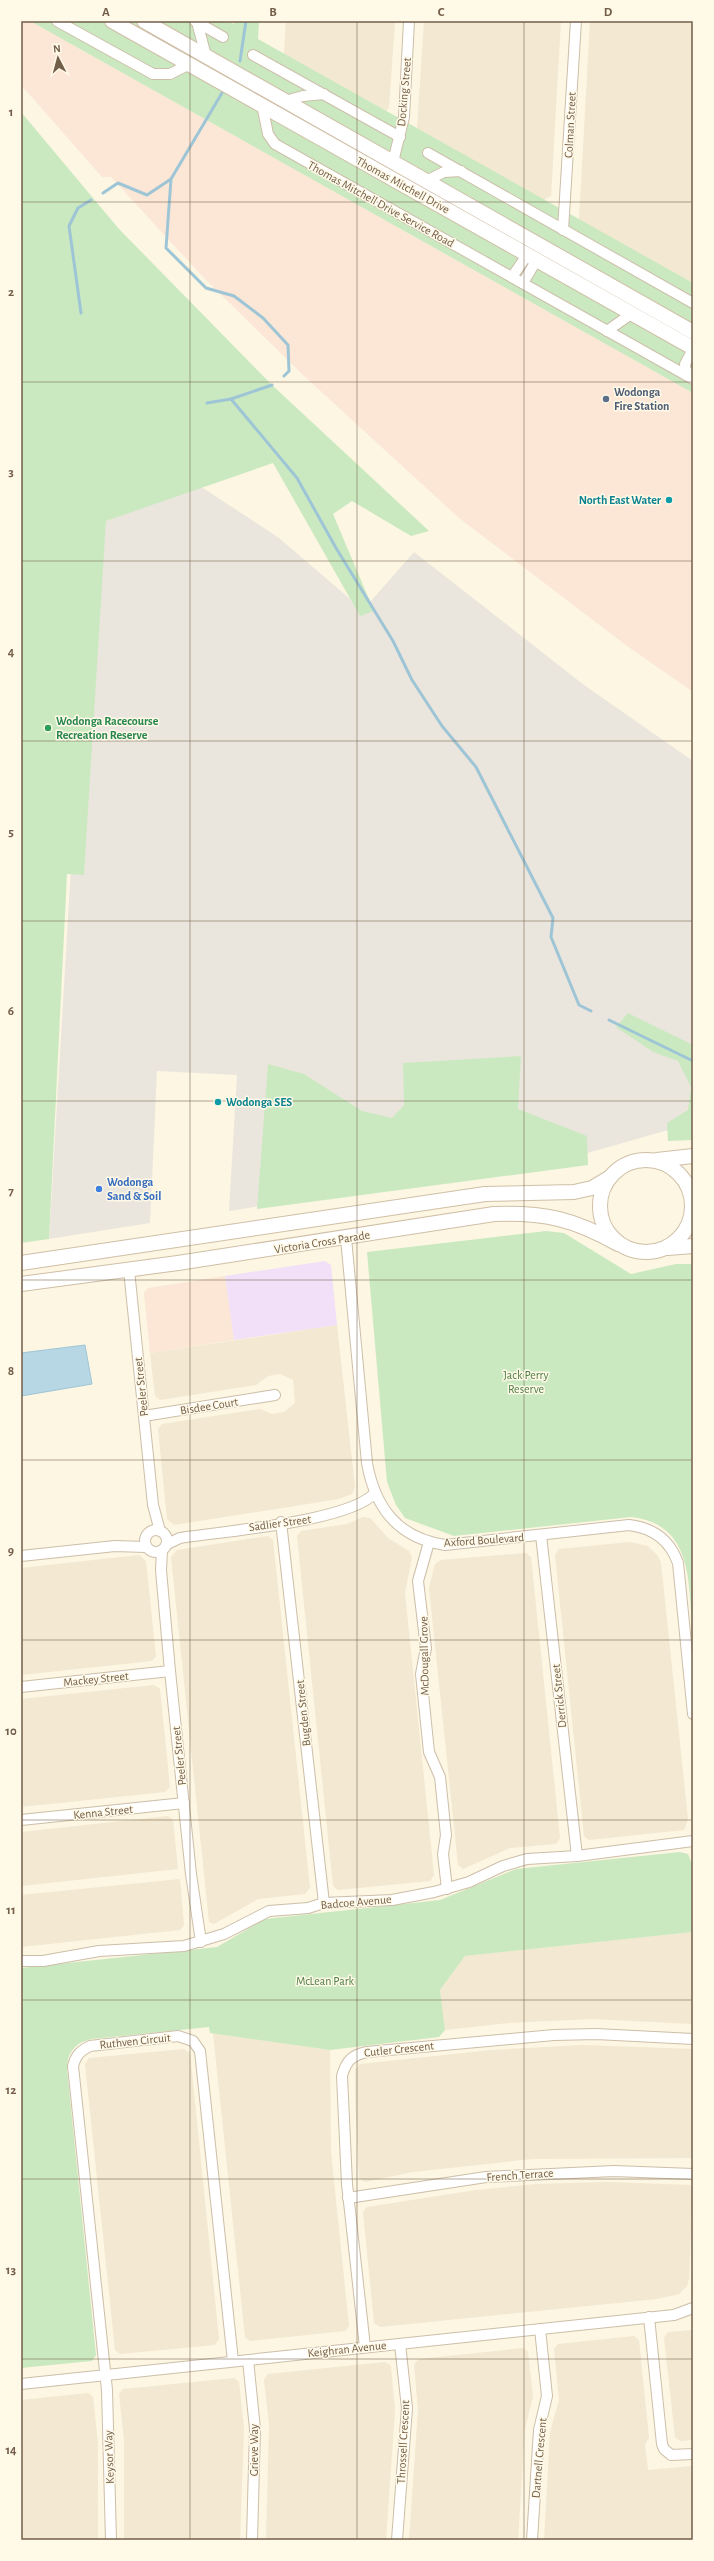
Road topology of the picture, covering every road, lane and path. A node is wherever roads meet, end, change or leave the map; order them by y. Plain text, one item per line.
1 (57, 21) edge
2 (112, 21) edge
3 (144, 21) edge
4 (196, 21) edge
5 (409, 21) edge
6 (576, 21) edge
7 (223, 37) dead end
8 (253, 55) dead end
9 (206, 56) junction
10 (190, 64) junction
11 (324, 94) junction
12 (285, 101) junction
13 (262, 105) junction
14 (400, 137) junction
15 (428, 153) dead end
16 (393, 162) junction
17 (462, 172) junction
18 (391, 178) junction
19 (426, 181) junction
20 (431, 200) junction
21 (563, 230) junction
22 (539, 245) junction
23 (531, 258) junction
24 (512, 277) junction
25 (523, 283) junction
26 (693, 303) edge
27 (659, 312) junction
28 (631, 314) junction
29 (607, 331) junction
30 (693, 332) edge
31 (693, 349) edge
32 (691, 375) edge
33 (693, 1156) edge
34 (656, 1160) junction
35 (609, 1178) junction
36 (691, 1190) edge
37 (342, 1215) junction
38 (346, 1238) junction
39 (174, 1241) junction
40 (618, 1244) junction
41 (693, 1246) edge
42 (668, 1248) junction
43 (21, 1263) edge
44 (178, 1264) junction
45 (129, 1270) junction
46 (21, 1284) edge
47 (275, 1395) dead end
48 (144, 1416) junction
49 (375, 1493) junction
50 (281, 1522) junction
51 (541, 1535) junction
52 (156, 1541) junction
53 (429, 1542) junction
54 (21, 1556) edge
55 (170, 1671) junction
56 (21, 1687) edge
57 (693, 1714) edge
58 (184, 1803) junction
59 (21, 1820) edge
60 (693, 1841) edge
61 (576, 1856) junction
62 (447, 1889) junction
63 (324, 1903) junction
64 (201, 1942) junction
65 (21, 1961) edge
66 (693, 2039) edge
67 (693, 2174) edge
68 (348, 2198) junction
69 (693, 2308) edge
70 (649, 2317) junction
71 (540, 2329) junction
72 (400, 2344) junction
73 (365, 2347) junction
74 (248, 2360) junction
75 (233, 2361) junction
76 (105, 2375) junction
77 (21, 2384) edge
78 (693, 2454) edge
79 (111, 2540) edge
80 (252, 2540) edge
81 (397, 2540) edge
82 (532, 2540) edge

1 - 10 street
2 - 10 main road, Thomas Mitchell Drive
3 - 9 main road, Thomas Mitchell Drive
4 - 7 street
4 - 9 street
5 - 14 street, Docking Street
6 - 21 street, Colman Street
8 - 11 street
9 - 10 main road
9 - 12 main road, Thomas Mitchell Drive
10 - 13 main road, Thomas Mitchell Drive
11 - 12 street
11 - 14 street
12 - 16 main road, Thomas Mitchell Drive
13 - 18 main road, Thomas Mitchell Drive
13 - 24 street, Thomas Mitchell Drive Service Road
14 - 16 street, Docking Street
15 - 17 street
16 - 18 main road
16 - 19 main road, Thomas Mitchell Drive
17 - 19 street, Thomas Mitchell Drive
17 - 21 street
18 - 20 main road, Thomas Mitchell Drive
19 - 20 main road
19 - 22 main road, Thomas Mitchell Drive
20 - 23 main road, Thomas Mitchell Drive
21 - 26 street
22 - 23 main road
22 - 27 main road, Thomas Mitchell Drive
23 - 24 street
23 - 25 street
23 - 28 main road, Thomas Mitchell Drive
24 - 25 street, Thomas Mitchell Drive Service Road
25 - 29 street, Thomas Mitchell Drive Service Road
27 - 28 main road
27 - 30 main road, Thomas Mitchell Drive
28 - 29 street
28 - 31 main road, Thomas Mitchell Drive
29 - 32 street, Thomas Mitchell Drive Service Road
31 - 32 street
33 - 34 main road
34 - 35 main road
34 - 36 main road
35 - 37 main road, Victoria Cross Parade
35 - 40 main road
36 - 42 main road
37 - 38 main road
37 - 39 main road, Victoria Cross Parade
38 - 40 main road, Victoria Cross Parade
38 - 44 main road, Victoria Cross Parade
38 - 49 street, Axford Boulevard
39 - 43 main road, Victoria Cross Parade
39 - 44 main road
40 - 42 main road
41 - 42 main road
44 - 45 main road, Victoria Cross Parade
45 - 46 main road, Victoria Cross Parade
45 - 48 street, Peeler Street
47 - 48 street, Bisdee Court
48 - 52 street, Peeler Street
49 - 50 street, Sadlier Street
49 - 53 street, Axford Boulevard
50 - 52 street, Sadlier Street
50 - 63 street, Bugden Street
51 - 53 street, Axford Boulevard
51 - 57 street, Axford Boulevard
51 - 61 street, Derrick Street
52 - 54 street, Sadlier Street
52 - 55 street, Peeler Street
53 - 62 street, McDougall Grove
55 - 56 street, Mackey Street
55 - 58 street, Peeler Street
58 - 59 street, Kenna Street
58 - 64 street, Peeler Street
60 - 61 street, Badcoe Avenue
61 - 62 street, Badcoe Avenue
62 - 63 street, Badcoe Avenue
63 - 64 street, Badcoe Avenue
64 - 65 street, Badcoe Avenue
66 - 68 street, Cutler Crescent
67 - 68 street, French Terrace
68 - 73 street, Cutler Crescent
69 - 70 street, Keighran Avenue
70 - 71 street, Keighran Avenue
70 - 78 street
71 - 72 street, Keighran Avenue
71 - 82 street, Dartnell Crescent
72 - 73 street, Keighran Avenue
72 - 81 street, Throssell Crescent
73 - 74 street, Keighran Avenue
74 - 75 street, Keighran Avenue
74 - 80 street, Grieve Way
75 - 76 street, Keighran Avenue
75 - 76 street, Ruthven Circuit
76 - 77 street, Keighran Avenue
76 - 79 street, Keysor Way

